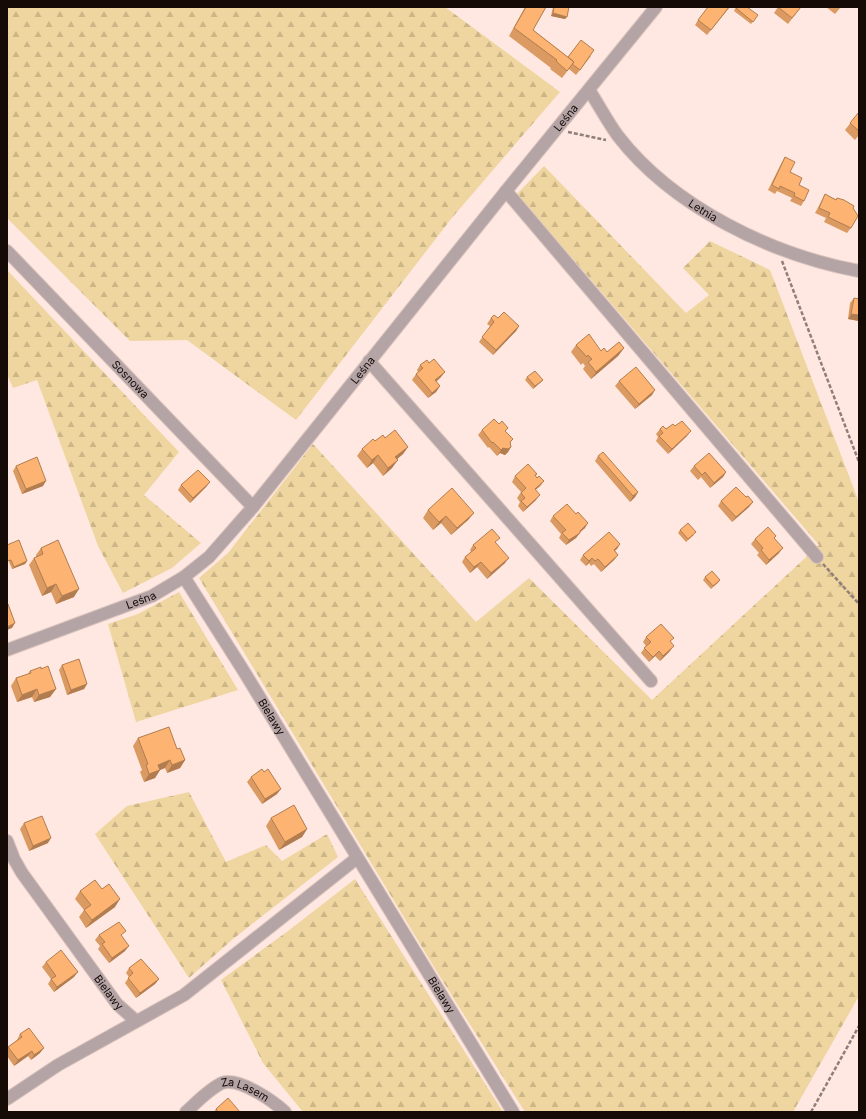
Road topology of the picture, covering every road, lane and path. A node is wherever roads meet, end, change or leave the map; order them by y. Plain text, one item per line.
1 (656, 7) edge
2 (589, 90) junction
3 (555, 132) junction
4 (628, 147) junction
5 (506, 191) junction
6 (779, 247) junction
7 (7, 251) edge
8 (859, 271) edge
9 (369, 361) junction
10 (859, 462) edge
11 (253, 506) junction
12 (817, 557) joint
13 (184, 577) junction
14 (859, 604) edge
15 (7, 650) edge
16 (651, 681) dead end
17 (7, 840) edge
18 (357, 858) junction
19 (136, 1021) junction
20 (859, 1026) edge
21 (7, 1099) edge
22 (186, 1112) edge
23 (285, 1112) edge
24 (513, 1112) edge
25 (811, 1112) edge

1 - 2 street, Leśna
2 - 3 street, Leśna
2 - 4 street, Letnia
3 - 4 path
3 - 5 street, Leśna
4 - 6 street, Letnia
5 - 9 street, Leśna
5 - 12 street
6 - 8 street, Letnia
6 - 10 path
7 - 11 street, Sosnowa
9 - 11 street, Leśna
9 - 16 street
11 - 13 street, Leśna
12 - 14 path
13 - 15 street, Leśna
13 - 18 street, Bielawy
17 - 19 street, Bielawy
18 - 19 street
18 - 24 street, Bielawy
19 - 21 street
20 - 25 path
22 - 23 street, Za Lasem

